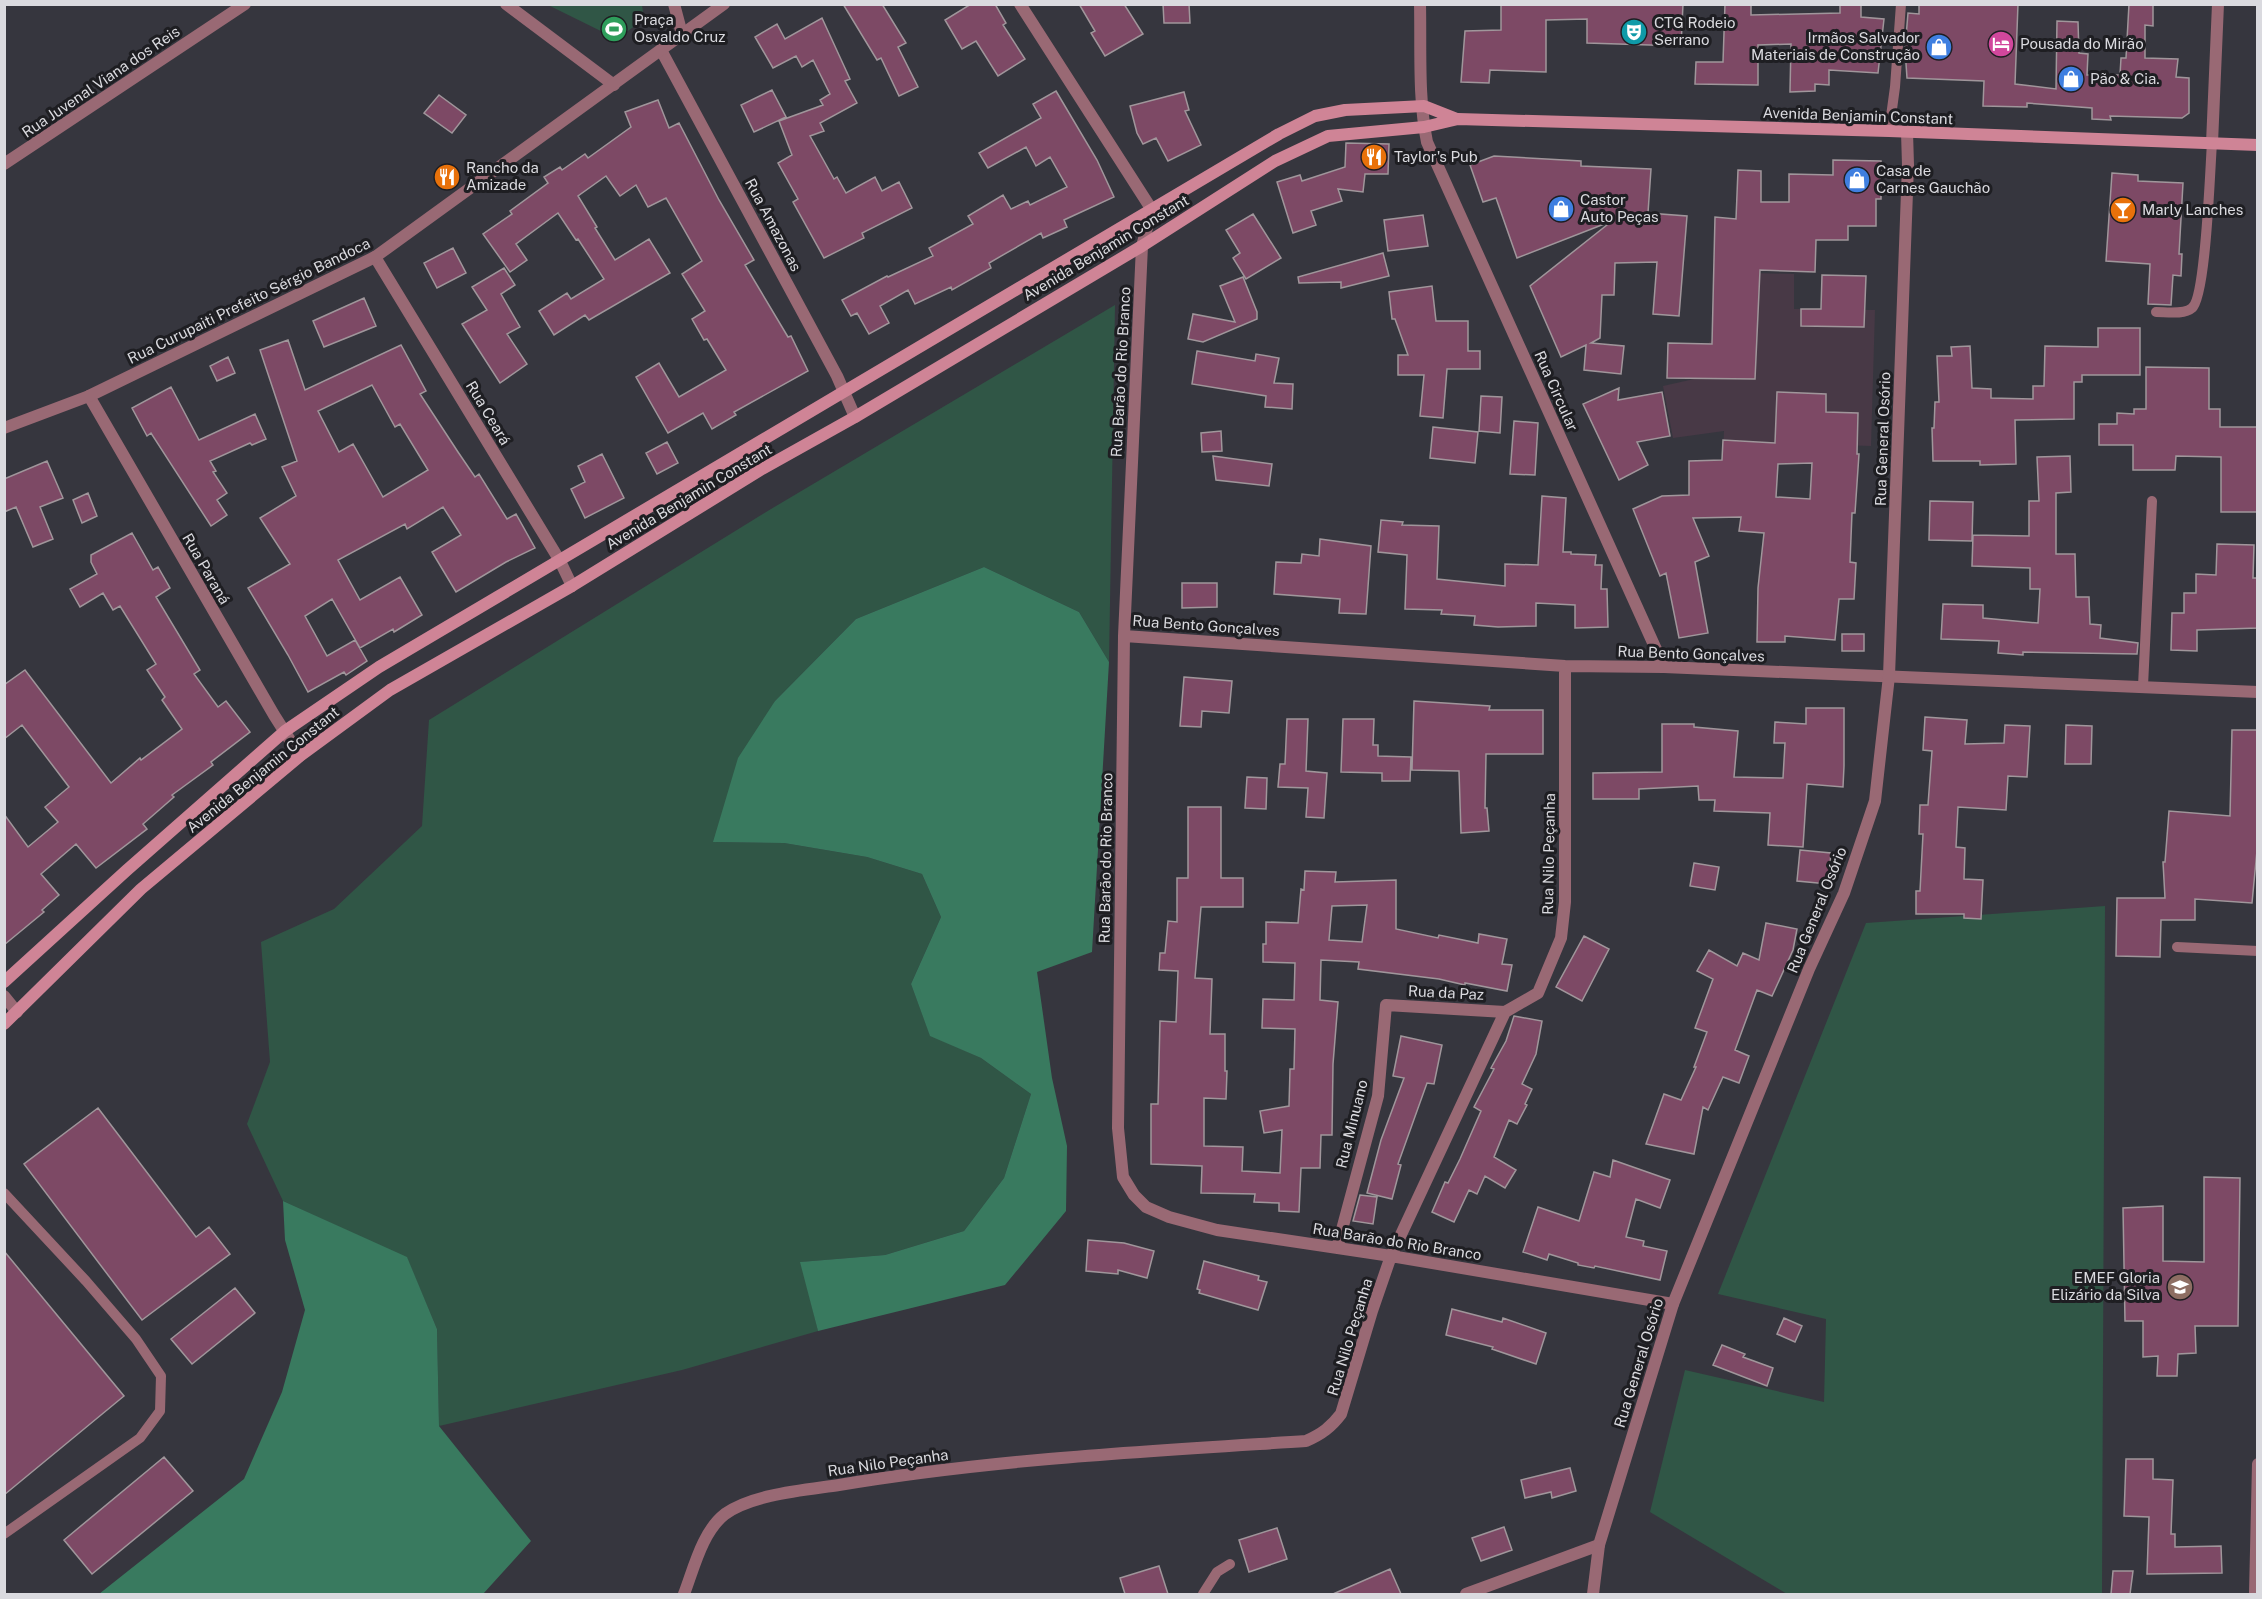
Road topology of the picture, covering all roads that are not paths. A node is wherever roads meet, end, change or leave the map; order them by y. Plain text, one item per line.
1 (245, 4) edge
2 (506, 4) edge
3 (674, 4) edge
4 (724, 4) edge
5 (1020, 4) edge
6 (1420, 4) edge
7 (1901, 4) edge
8 (2218, 4) edge
9 (682, 34) junction
10 (661, 50) junction
11 (614, 85) junction
12 (1424, 106) junction
13 (1458, 119) junction
14 (1424, 127) junction
15 (1889, 131) junction
16 (1906, 132) junction
17 (2212, 143) junction
18 (2258, 145) edge
19 (4, 164) edge
20 (1152, 210) junction
21 (1142, 246) junction
22 (375, 257) junction
23 (2156, 312) dead end
24 (845, 391) junction
25 (89, 396) junction
26 (855, 417) junction
27 (4, 428) edge
28 (2151, 501) dead end
29 (560, 561) junction
30 (572, 585) junction
31 (1124, 636) junction
32 (1565, 666) junction
33 (1664, 667) junction
34 (1889, 676) junction
35 (2143, 686) junction
36 (2258, 692) edge
37 (285, 731) junction
38 (300, 756) junction
39 (2177, 947) dead end
40 (2258, 951) edge
41 (4, 982) edge
42 (4, 996) edge
43 (1386, 1005) joint
44 (17, 1012) junction
45 (1505, 1012) junction
46 (4, 1024) edge
47 (4, 1193) edge
48 (1337, 1248) junction
49 (1391, 1256) junction
50 (1673, 1304) junction
51 (2258, 1464) edge
52 (4, 1534) edge
53 (1599, 1545) junction
54 (1230, 1564) dead end
55 (684, 1594) edge
56 (1203, 1594) edge
57 (1466, 1594) edge
58 (1593, 1594) edge
59 (2255, 1594) edge

1 - 19 street, Rua Juvenal Viana dos Reis
2 - 11 street
3 - 9 street
4 - 9 street, Rua Curupaiti Prefeito Sérgio Bandoca
5 - 20 street
6 - 12 street
7 - 15 lane
8 - 17 street
9 - 10 street, Rua Curupaiti Prefeito Sérgio Bandoca
10 - 11 street, Rua Curupaiti Prefeito Sérgio Bandoca
10 - 24 street, Rua Amazonas
11 - 22 street, Rua Curupaiti Prefeito Sérgio Bandoca
12 - 13 main road, Avenida Benjamin Constant
12 - 14 street, Rua Circular
12 - 20 main road, Avenida Benjamin Constant
13 - 14 main road, Avenida Benjamin Constant
13 - 15 main road, Avenida Benjamin Constant
14 - 21 main road, Avenida Benjamin Constant
14 - 33 street, Rua Circular
15 - 16 main road, Avenida Benjamin Constant
16 - 17 main road, Avenida Benjamin Constant
16 - 34 street, Rua General Osório
17 - 18 main road, Avenida Benjamin Constant
17 - 23 lane
20 - 21 street, Rua Barão do Rio Branco
20 - 24 main road, Avenida Benjamin Constant
21 - 26 main road, Avenida Benjamin Constant
21 - 31 street, Rua Barão do Rio Branco
22 - 25 street, Rua Curupaiti Prefeito Sérgio Bandoca
22 - 29 street, Rua Ceará
24 - 26 street, Rua Amazonas
24 - 29 main road, Avenida Benjamin Constant
25 - 27 street, Rua Curupaiti Prefeito Sérgio Bandoca
25 - 37 street, Rua Paraná
26 - 30 main road, Avenida Benjamin Constant
28 - 35 lane
29 - 30 street, Rua Ceará
29 - 37 main road, Avenida Benjamin Constant
30 - 38 main road, Avenida Benjamin Constant
31 - 32 street, Rua Bento Gonçalves
31 - 48 street, Rua Barão do Rio Branco
32 - 33 street, Rua Bento Gonçalves
32 - 45 street, Rua Nilo Peçanha
33 - 34 street, Rua Bento Gonçalves
34 - 35 street, Rua Bento Gonçalves
34 - 50 street, Rua General Osório
35 - 36 street, Rua Bento Gonçalves
37 - 38 street, Rua Paraná
37 - 41 main road, Avenida Benjamin Constant
38 - 44 main road, Avenida Benjamin Constant
39 - 40 lane
42 - 44 street
43 - 45 street, Rua da Paz
43 - 48 street, Rua Minuano
44 - 46 main road, Avenida Benjamin Constant
45 - 49 street, Rua Nilo Peçanha
47 - 52 lane
48 - 49 street, Rua Barão do Rio Branco
49 - 50 street, Rua Barão do Rio Branco
49 - 55 street, Rua Nilo Peçanha
50 - 53 street, Rua General Osório
51 - 59 street
53 - 57 street
53 - 58 street, Rua General Osório
54 - 56 lane

